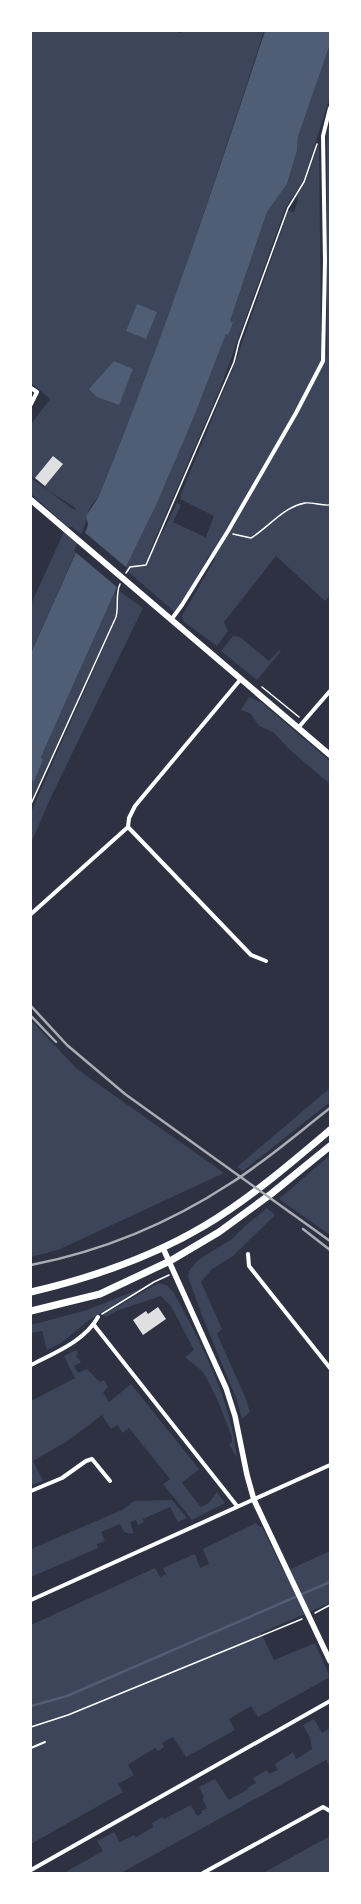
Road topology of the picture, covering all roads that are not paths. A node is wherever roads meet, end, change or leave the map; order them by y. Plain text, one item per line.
1 (330, 108) edge
2 (31, 388) edge
3 (31, 404) edge
4 (31, 500) edge
5 (171, 620) junction
6 (240, 680) junction
7 (330, 690) edge
8 (298, 728) junction
9 (330, 755) edge
10 (128, 827) junction
11 (31, 914) edge
12 (266, 961) dead end
13 (330, 1130) edge
14 (330, 1146) edge
15 (163, 1248) junction
16 (248, 1254) dead end
17 (170, 1261) junction
18 (31, 1292) edge
19 (31, 1312) edge
20 (98, 1317) road end
21 (94, 1326) junction
22 (31, 1365) edge
23 (330, 1368) edge
24 (330, 1465) edge
25 (110, 1481) dead end
26 (31, 1491) edge
27 (254, 1500) junction
28 (237, 1506) junction
29 (31, 1600) edge
30 (330, 1660) edge
31 (330, 1701) edge
32 (45, 1742) dead end
33 (31, 1748) edge
34 (330, 1811) edge
35 (31, 1870) edge
36 (204, 1873) edge

1 - 5 street
2 - 3 street
4 - 5 main road
5 - 6 main road
6 - 8 main road
6 - 10 street
7 - 8 street
8 - 9 main road
10 - 11 street
10 - 12 street
13 - 15 main road
14 - 17 main road
15 - 17 street
15 - 18 main road
16 - 23 street
17 - 19 main road
17 - 27 street
20 - 21 street
21 - 22 street
21 - 28 street
24 - 27 street
25 - 26 street
27 - 28 street
27 - 30 street
28 - 29 street
31 - 35 street
32 - 33 lane
34 - 36 street

